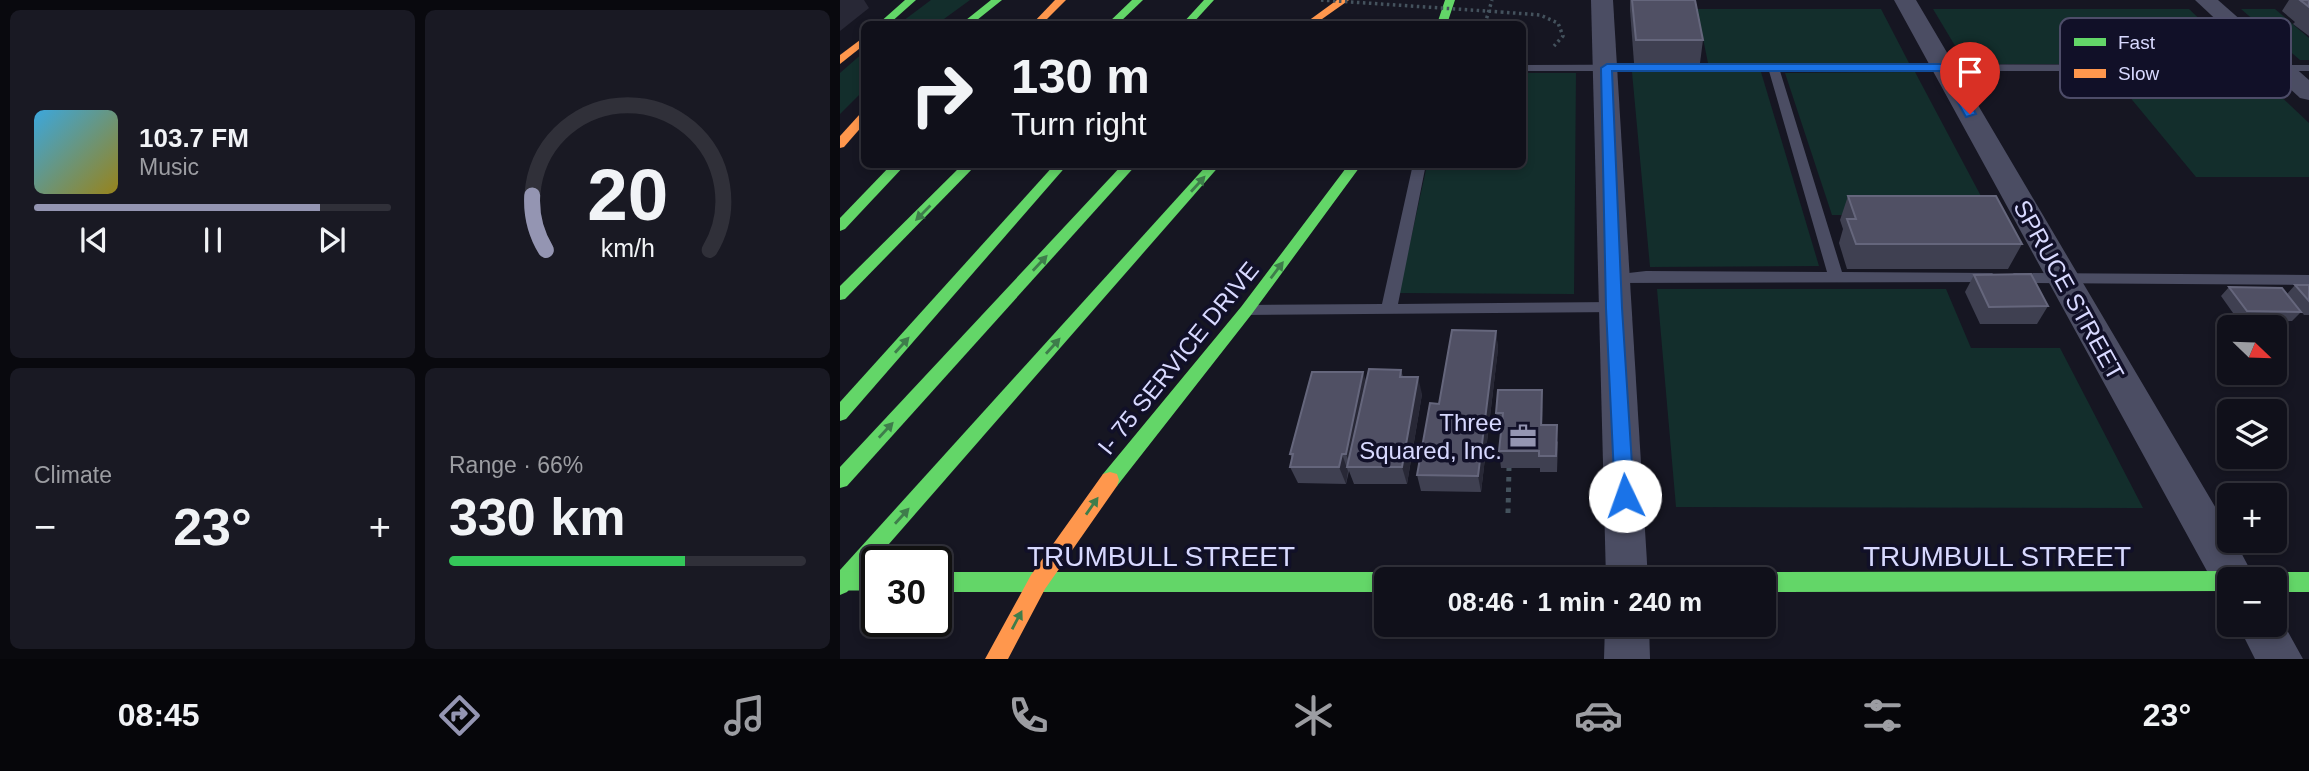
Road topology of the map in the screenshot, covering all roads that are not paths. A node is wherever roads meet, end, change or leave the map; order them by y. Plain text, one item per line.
1 (911, 0) edge
2 (997, 0) edge
3 (1060, 0) edge
4 (1209, 0) edge
5 (1345, 0) edge
6 (1450, 0) edge
7 (1602, 0) edge
8 (1905, 0) edge
9 (2206, 0) edge
10 (1132, 4) edge
11 (2226, 18) edge
12 (886, 21) edge
13 (970, 21) edge
14 (1040, 21) edge
15 (1115, 21) edge
16 (1190, 21) edge
17 (1314, 21) edge
18 (1335, 21) edge
19 (1443, 21) edge
20 (861, 43) edge
21 (840, 61) edge
22 (2291, 67) edge
23 (1526, 68) edge
24 (1607, 68) junction
25 (1773, 68) junction
26 (1944, 68) junction
27 (2060, 68) edge
28 (2309, 68) edge
29 (2291, 76) edge
30 (2309, 93) edge
31 (861, 120) edge
32 (840, 144) edge
33 (896, 168) edge
34 (967, 168) edge
35 (1058, 168) edge
36 (1127, 168) edge
37 (1211, 168) edge
38 (1353, 168) edge
39 (1419, 168) edge
40 (840, 226) edge
41 (1836, 276) junction
42 (2061, 279) junction
43 (2309, 281) edge
44 (1615, 293) junction
45 (840, 295) edge
46 (1389, 309) junction
47 (1246, 311) junction
48 (840, 414) edge
49 (840, 480) edge
50 (1627, 567) edge
51 (2225, 567) edge
52 (2217, 580) edge
53 (861, 582) edge
54 (952, 582) edge
55 (1038, 582) junction
56 (1374, 582) edge
57 (1776, 582) edge
58 (2287, 582) edge
59 (2309, 582) edge
60 (840, 583) edge
61 (1627, 637) edge
62 (2267, 637) edge
63 (996, 659) edge
64 (1627, 659) edge
65 (2280, 659) edge

1 - 12 main road
2 - 13 main road
3 - 14 main road
4 - 16 main road
5 - 17 main road
5 - 18 main road
6 - 19 main road
7 - 24 street
8 - 26 street, SPRUCE STREET
9 - 11 street
10 - 15 main road
20 - 21 main road
22 - 28 lane
23 - 24 lane
24 - 25 lane
24 - 44 street
25 - 26 lane
25 - 41 lane
26 - 27 lane
26 - 42 street, SPRUCE STREET
29 - 30 street
31 - 32 main road
33 - 40 main road
34 -> 45 main road
48 -> 35 main road
49 -> 36 main road
60 -> 37 main road
47 -> 38 main road, I- 75 SERVICE DRIVE
39 - 46 lane
41 - 42 lane
41 - 44 lane
42 - 43 lane
42 - 51 street, SPRUCE STREET
44 - 46 lane
44 - 50 street
46 - 47 lane
55 -> 47 main road, I- 75 SERVICE DRIVE
52 - 57 main road, TRUMBULL STREET
53 - 60 main road, bridge
54 - 55 main road, TRUMBULL STREET
55 - 56 main road, TRUMBULL STREET
63 -> 55 main road, I- 75 SERVICE DRIVE
58 - 59 main road
61 - 64 street
62 - 65 street

